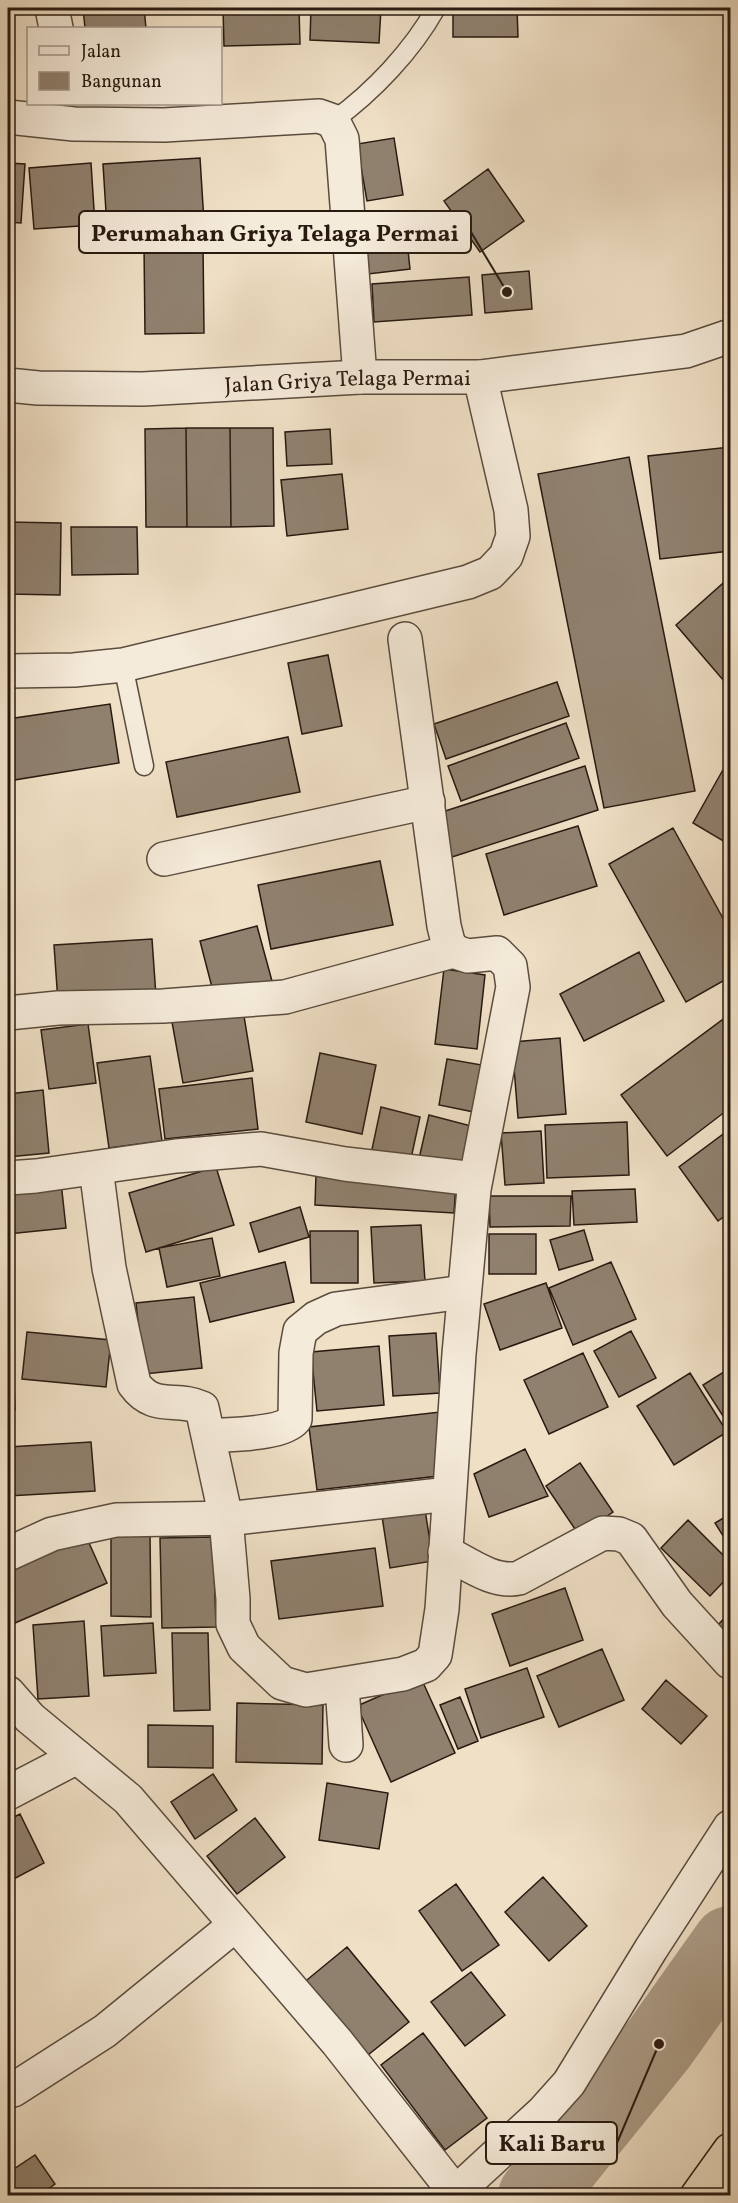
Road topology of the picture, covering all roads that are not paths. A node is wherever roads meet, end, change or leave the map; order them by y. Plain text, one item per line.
1 (52, 8) edge
2 (436, 8) edge
3 (56, 27) edge
4 (72, 114) edge
5 (8, 117) edge
6 (333, 121) junction
7 (730, 336) edge
8 (686, 351) junction
9 (730, 357) edge
10 (480, 377) junction
11 (360, 378) junction
12 (8, 385) edge
13 (405, 639) dead end
14 (123, 665) junction
15 (8, 671) edge
16 (144, 766) dead end
17 (428, 802) junction
18 (164, 859) dead end
19 (453, 951) junction
20 (8, 1013) edge
21 (96, 1168) junction
22 (8, 1178) edge
23 (475, 1179) junction
24 (464, 1292) junction
25 (209, 1436) junction
26 (449, 1494) junction
27 (226, 1518) junction
28 (445, 1552) junction
29 (8, 1554) edge
30 (730, 1662) edge
31 (342, 1685) junction
32 (8, 1694) edge
33 (346, 1745) dead end
34 (77, 1757) junction
35 (8, 1793) edge
36 (730, 1827) edge
37 (235, 1925) junction
38 (13, 2090) dead end
39 (730, 2150) edge
40 (455, 2194) edge
41 (697, 2196) edge

1 - 3 street
2 - 6 lane
4 - 5 street
4 - 6 street
6 - 11 street
7 - 8 street, Jalan Griya Telaga Permai
8 - 9 street, Jalan Griya Telaga Permai
8 - 10 street, Jalan Griya Telaga Permai
10 - 11 street, Jalan Griya Telaga Permai
10 - 14 street
11 - 12 street, Jalan Griya Telaga Permai
13 - 17 street
14 - 15 street
14 - 16 lane
17 - 18 street
17 - 19 street
19 - 20 street
19 - 23 street
21 - 22 street
21 - 23 street
21 - 25 street
23 - 24 street
24 - 25 street
24 - 26 street
25 - 27 street
26 - 27 street
26 - 28 street
27 - 29 street
27 - 31 street
28 - 30 street
28 - 31 street
31 - 33 street
32 - 34 street
34 - 35 street
34 - 37 street
36 - 40 street
37 - 38 street
37 - 40 street
39 - 41 highway

